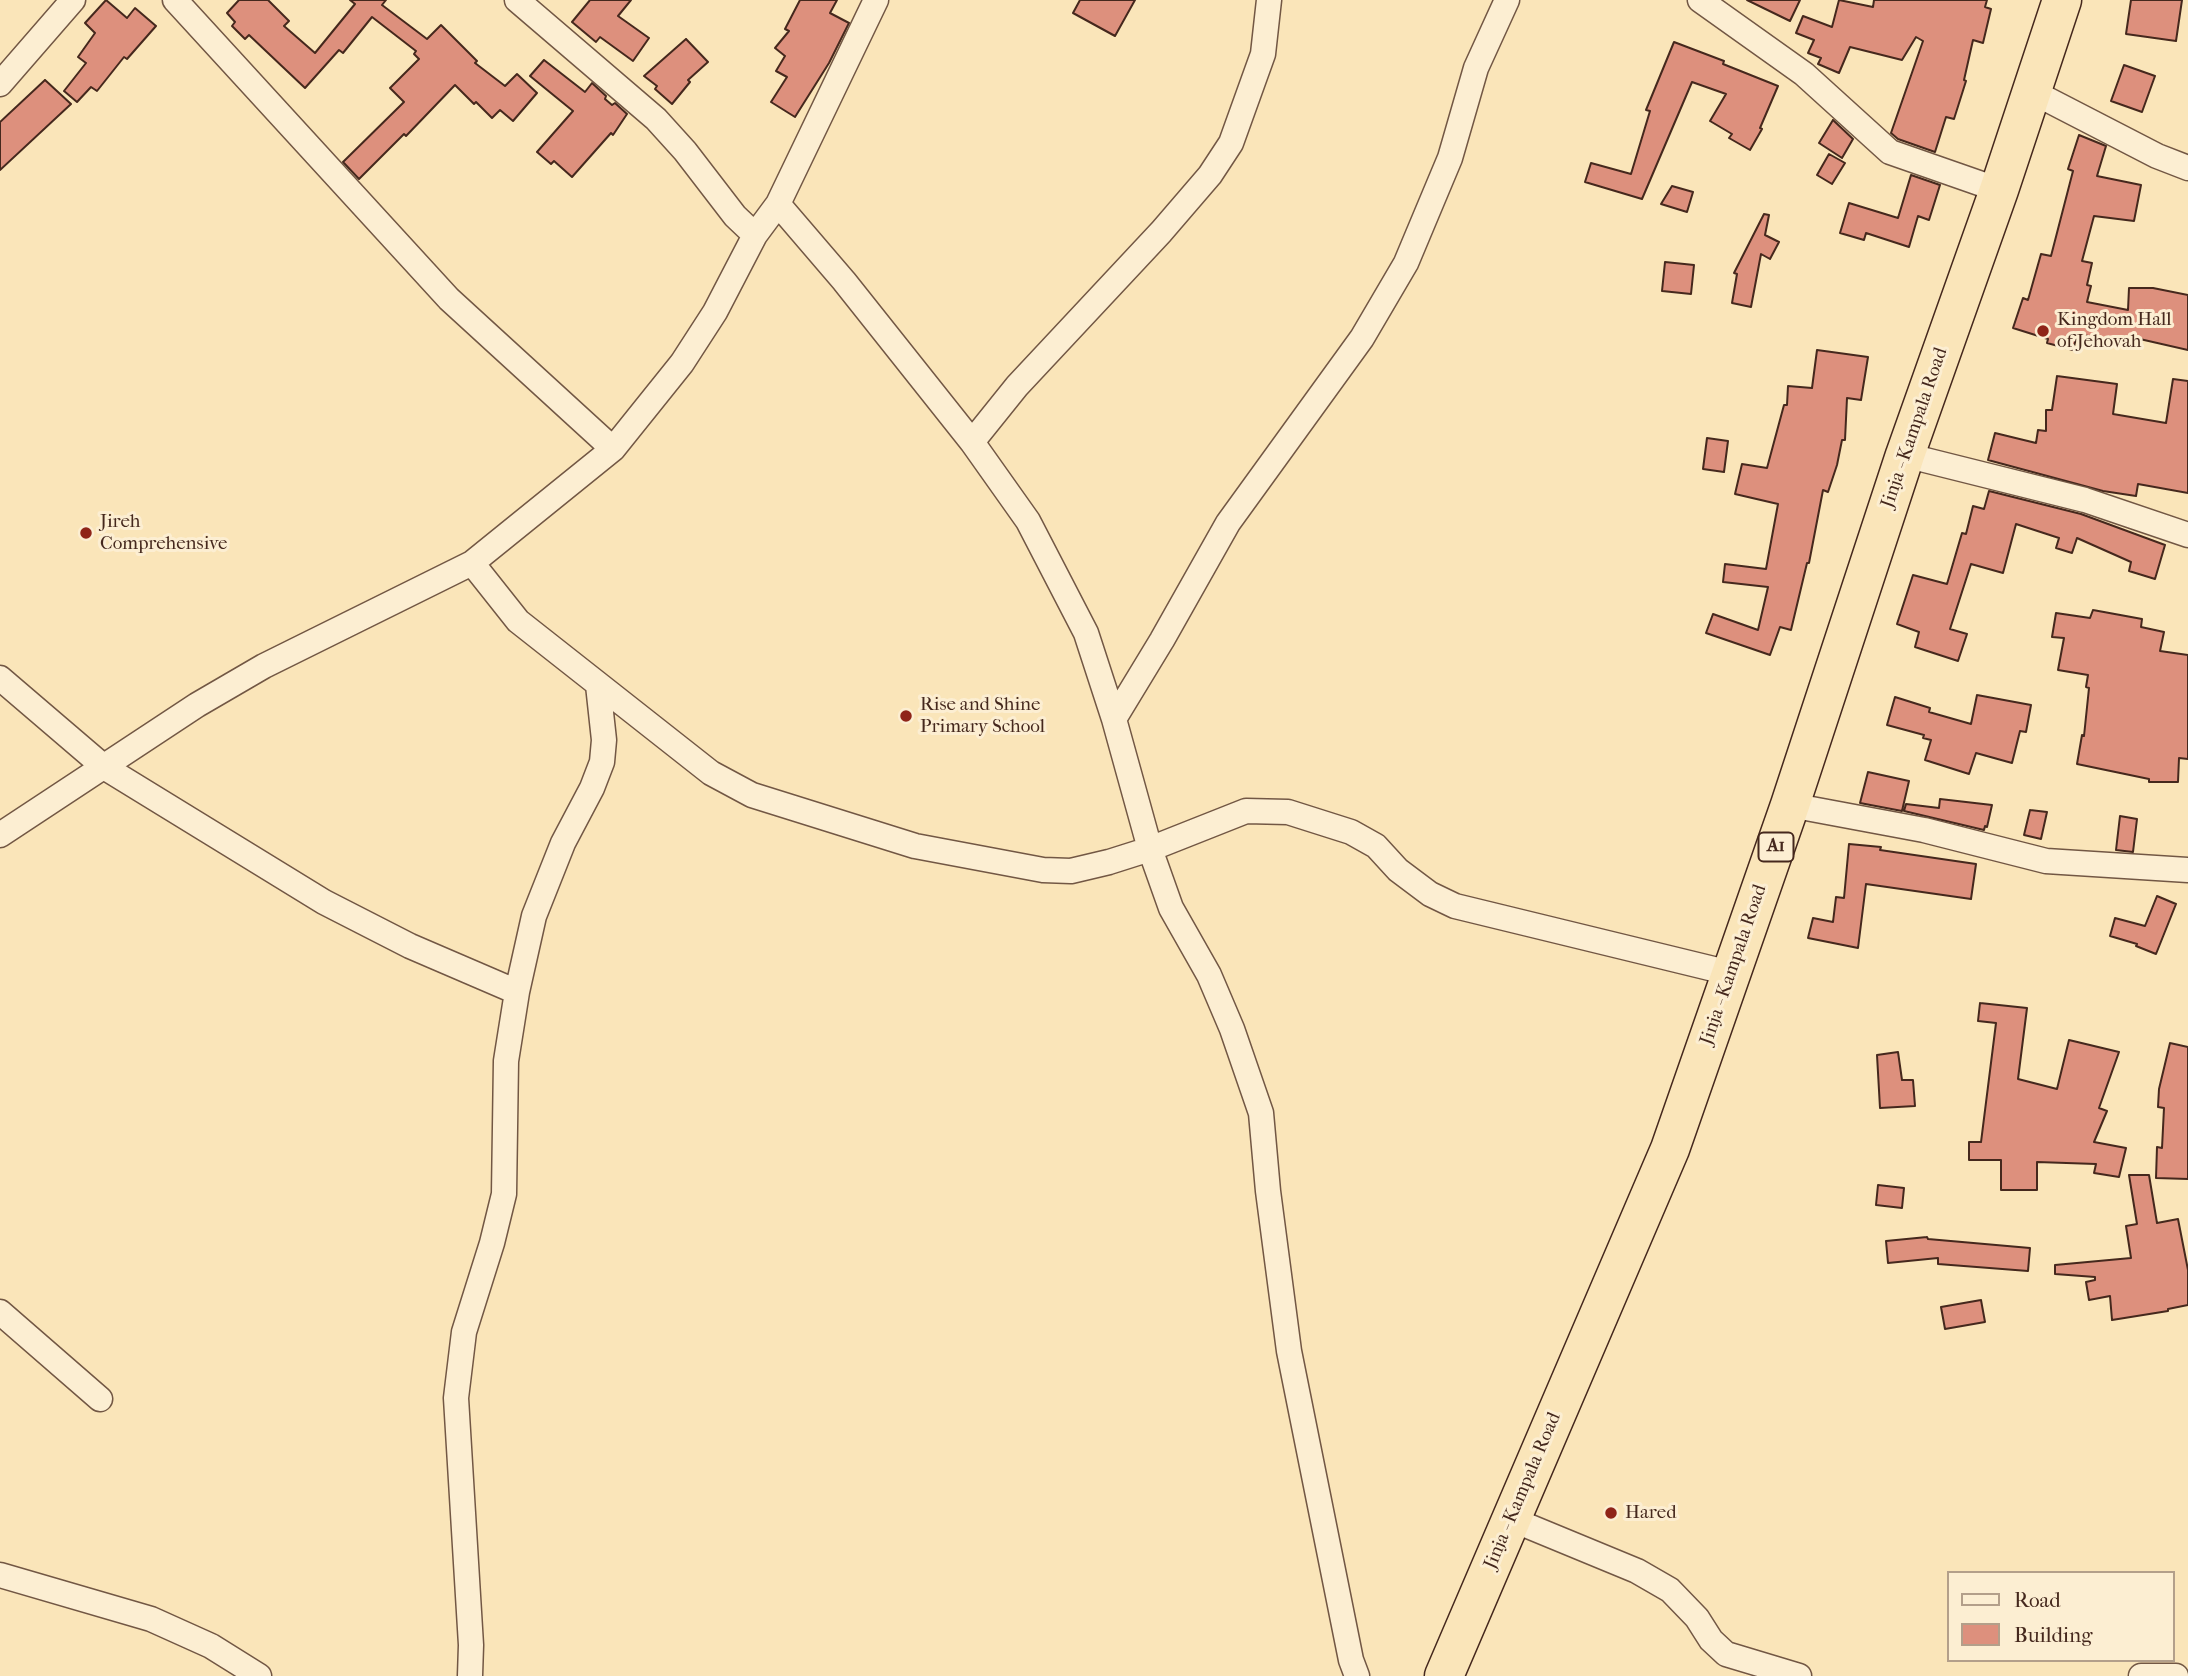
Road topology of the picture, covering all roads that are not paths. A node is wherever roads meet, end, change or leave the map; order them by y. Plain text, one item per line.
1 (73, 0) edge
2 (175, 0) edge
3 (517, 0) edge
4 (876, 0) edge
5 (1269, 0) edge
6 (1507, 0) edge
7 (1700, 0) edge
8 (2062, 0) edge
9 (0, 84) edge
10 (2031, 91) junction
11 (2188, 168) edge
12 (1999, 190) junction
13 (778, 204) junction
14 (755, 235) junction
15 (972, 442) junction
16 (613, 449) junction
17 (1905, 455) junction
18 (2188, 535) edge
19 (472, 563) junction
20 (0, 678) edge
21 (598, 685) junction
22 (1114, 719) junction
23 (104, 767) junction
24 (1790, 805) junction
25 (0, 835) edge
26 (1150, 849) junction
27 (2188, 870) edge
28 (1730, 973) junction
29 (517, 992) junction
30 (0, 1312) edge
31 (100, 1399) dead end
32 (1511, 1519) junction
33 (0, 1575) edge
34 (259, 1676) edge
35 (470, 1676) edge
36 (1357, 1676) edge
37 (1444, 1676) edge
38 (1799, 1676) edge
39 (2141, 1676) edge
40 (2176, 1676) edge

1 - 9 street
2 - 16 street
3 - 14 street
4 - 13 street
5 - 15 street
6 - 22 street
7 - 12 street
8 - 10 highway, Jinja - Kampala Road / A1
10 - 11 street
10 - 12 highway, Jinja - Kampala Road / A1
12 - 17 highway, Jinja - Kampala Road / A1
13 - 14 street
13 - 15 street
14 - 16 street
15 - 22 street
16 - 19 street
17 - 18 street
17 - 24 highway, Jinja - Kampala Road / A1
19 - 21 street
19 - 23 street
20 - 23 street
21 - 26 street
21 - 29 street
22 - 26 street
23 - 25 street
23 - 29 street
24 - 27 street
24 - 28 highway, Jinja - Kampala Road / A1
26 - 28 street
26 - 36 street
28 - 32 highway, Jinja - Kampala Road / A1
29 - 35 street
30 - 31 street
32 - 37 highway, Jinja - Kampala Road / A1
32 - 38 street
33 - 34 street
39 - 40 street

